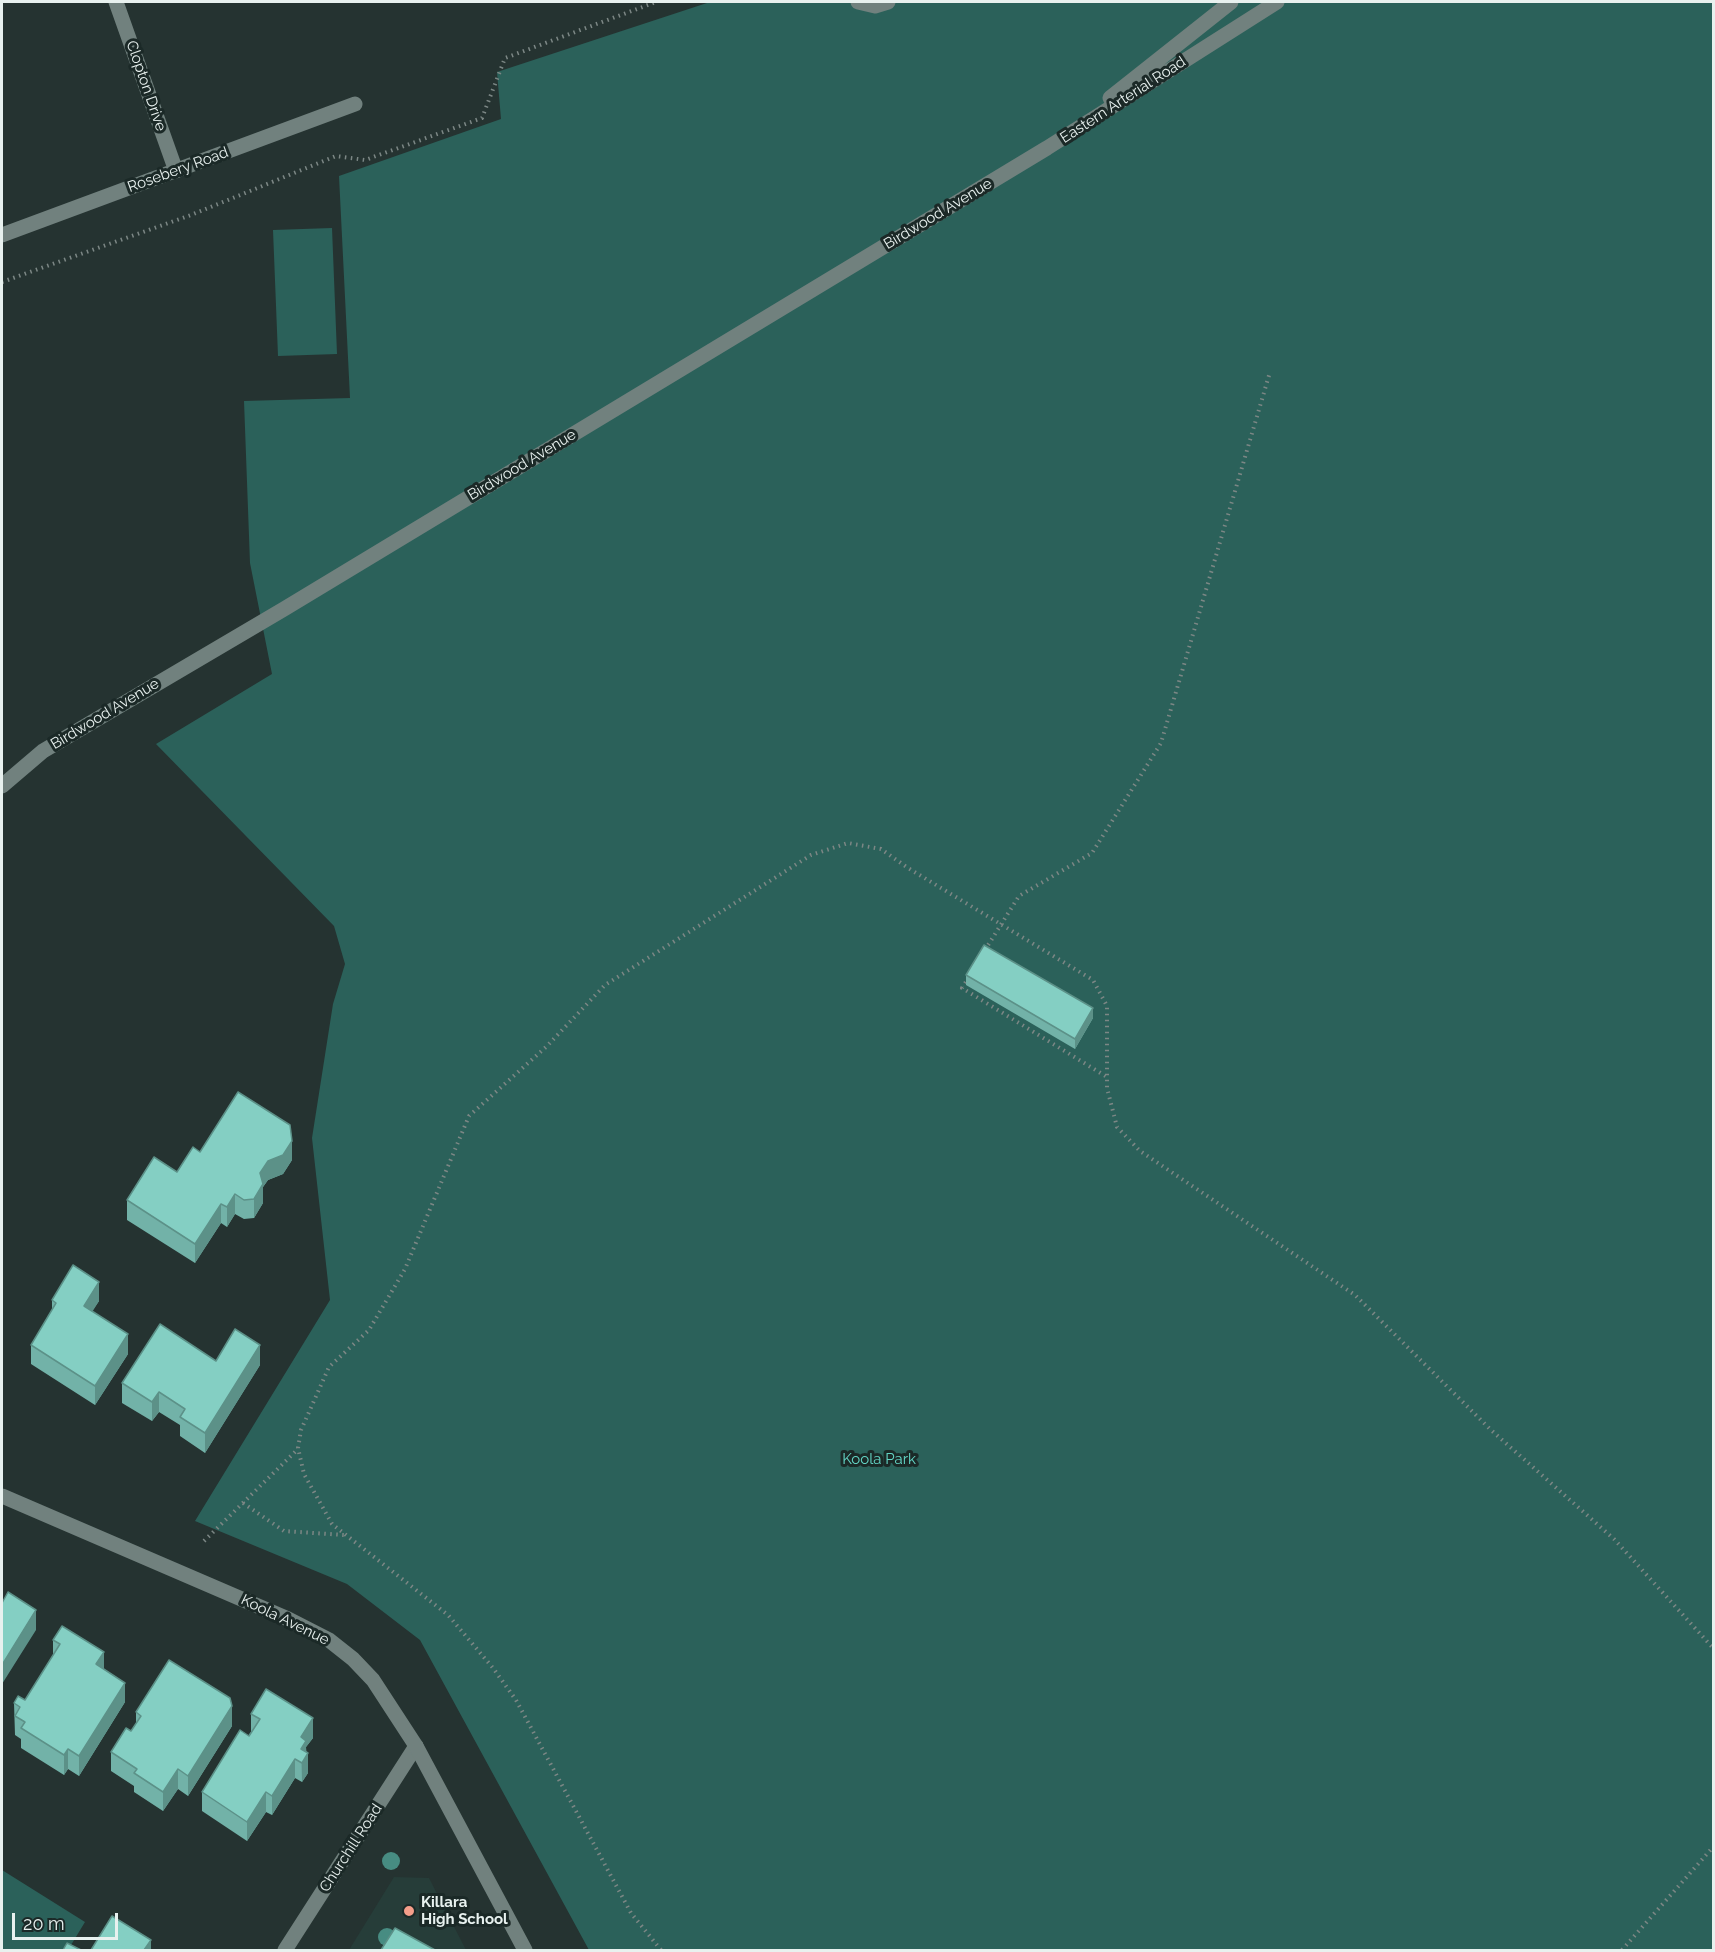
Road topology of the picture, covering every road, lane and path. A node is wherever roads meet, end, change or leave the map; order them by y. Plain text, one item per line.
1 (116, 2) edge
2 (656, 2) edge
3 (858, 2) edge
4 (888, 2) edge
5 (1231, 2) edge
6 (1277, 2) edge
7 (355, 105) dead end
8 (1047, 148) junction
9 (176, 171) junction
10 (2, 235) edge
11 (2, 282) edge
12 (1270, 372) dead end
13 (2, 786) edge
14 (1001, 924) junction
15 (981, 957) edge
16 (974, 968) edge
17 (1107, 1077) junction
18 (298, 1449) junction
19 (2, 1496) edge
20 (243, 1503) junction
21 (346, 1535) junction
22 (204, 1541) dead end
23 (1713, 1649) edge
24 (416, 1746) junction
25 (1713, 1846) edge
26 (285, 1950) edge
27 (525, 1950) edge
28 (661, 1950) edge
29 (1622, 1950) edge

1 - 9 main road, Clopton Drive
2 - 11 path
3 - 4 main road
5 - 8 main road, Eastern Arterial Road
6 - 8 main road, Eastern Arterial Road
7 - 9 main road, Rosebery Road
8 - 13 main road, Birdwood Avenue
9 - 10 main road, Rosebery Road
12 - 14 path
14 - 15 path
14 - 17 path
14 - 18 path
16 - 17 path
17 - 23 path
18 - 20 path
18 - 21 path
19 - 24 main road, Koola Avenue
20 - 21 path
20 - 22 path
21 - 28 path
24 - 26 main road, Churchill Road
24 - 27 main road, Koola Avenue
25 - 29 path

